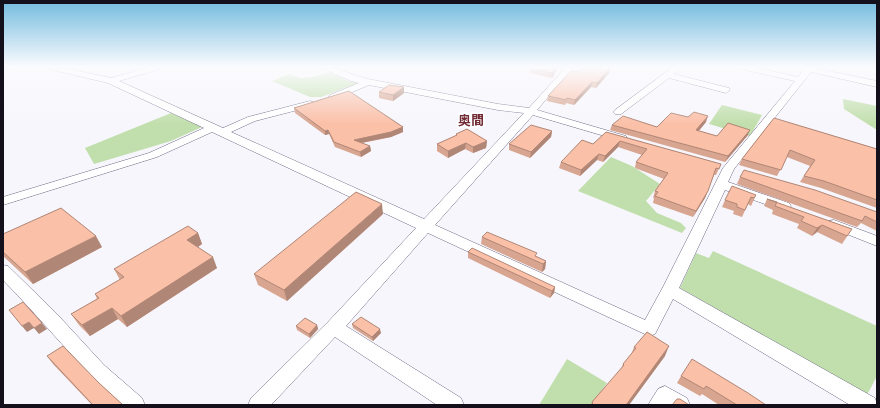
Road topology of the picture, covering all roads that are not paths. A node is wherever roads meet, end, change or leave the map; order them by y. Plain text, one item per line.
1 (122, 86) edge
2 (359, 86) edge
3 (389, 86) edge
4 (553, 86) edge
5 (652, 86) edge
6 (710, 86) edge
7 (796, 86) edge
8 (726, 90) dead end
9 (531, 111) junction
10 (618, 112) dead end
11 (217, 130) junction
12 (630, 141) edge
13 (725, 167) junction
14 (744, 172) edge
15 (721, 184) junction
16 (3, 201) edge
17 (798, 210) edge
18 (819, 218) edge
19 (427, 226) junction
20 (877, 241) edge
21 (3, 270) edge
22 (670, 290) junction
23 (334, 327) junction
24 (135, 405) edge
25 (258, 405) edge
26 (454, 405) edge
27 (658, 405) edge
28 (680, 405) edge
29 (868, 405) edge

1 - 11 street
2 - 11 street
3 - 9 street
4 - 9 street
5 - 10 street
6 - 8 street
7 - 13 street
9 - 12 street
9 - 19 street
11 - 16 street
11 - 19 street
13 - 14 street
13 - 15 street
15 - 17 street
15 - 22 street
18 - 20 street
19 - 22 street
19 - 23 street
21 - 24 street
22 - 29 street
23 - 25 street
23 - 26 street
27 - 28 street

